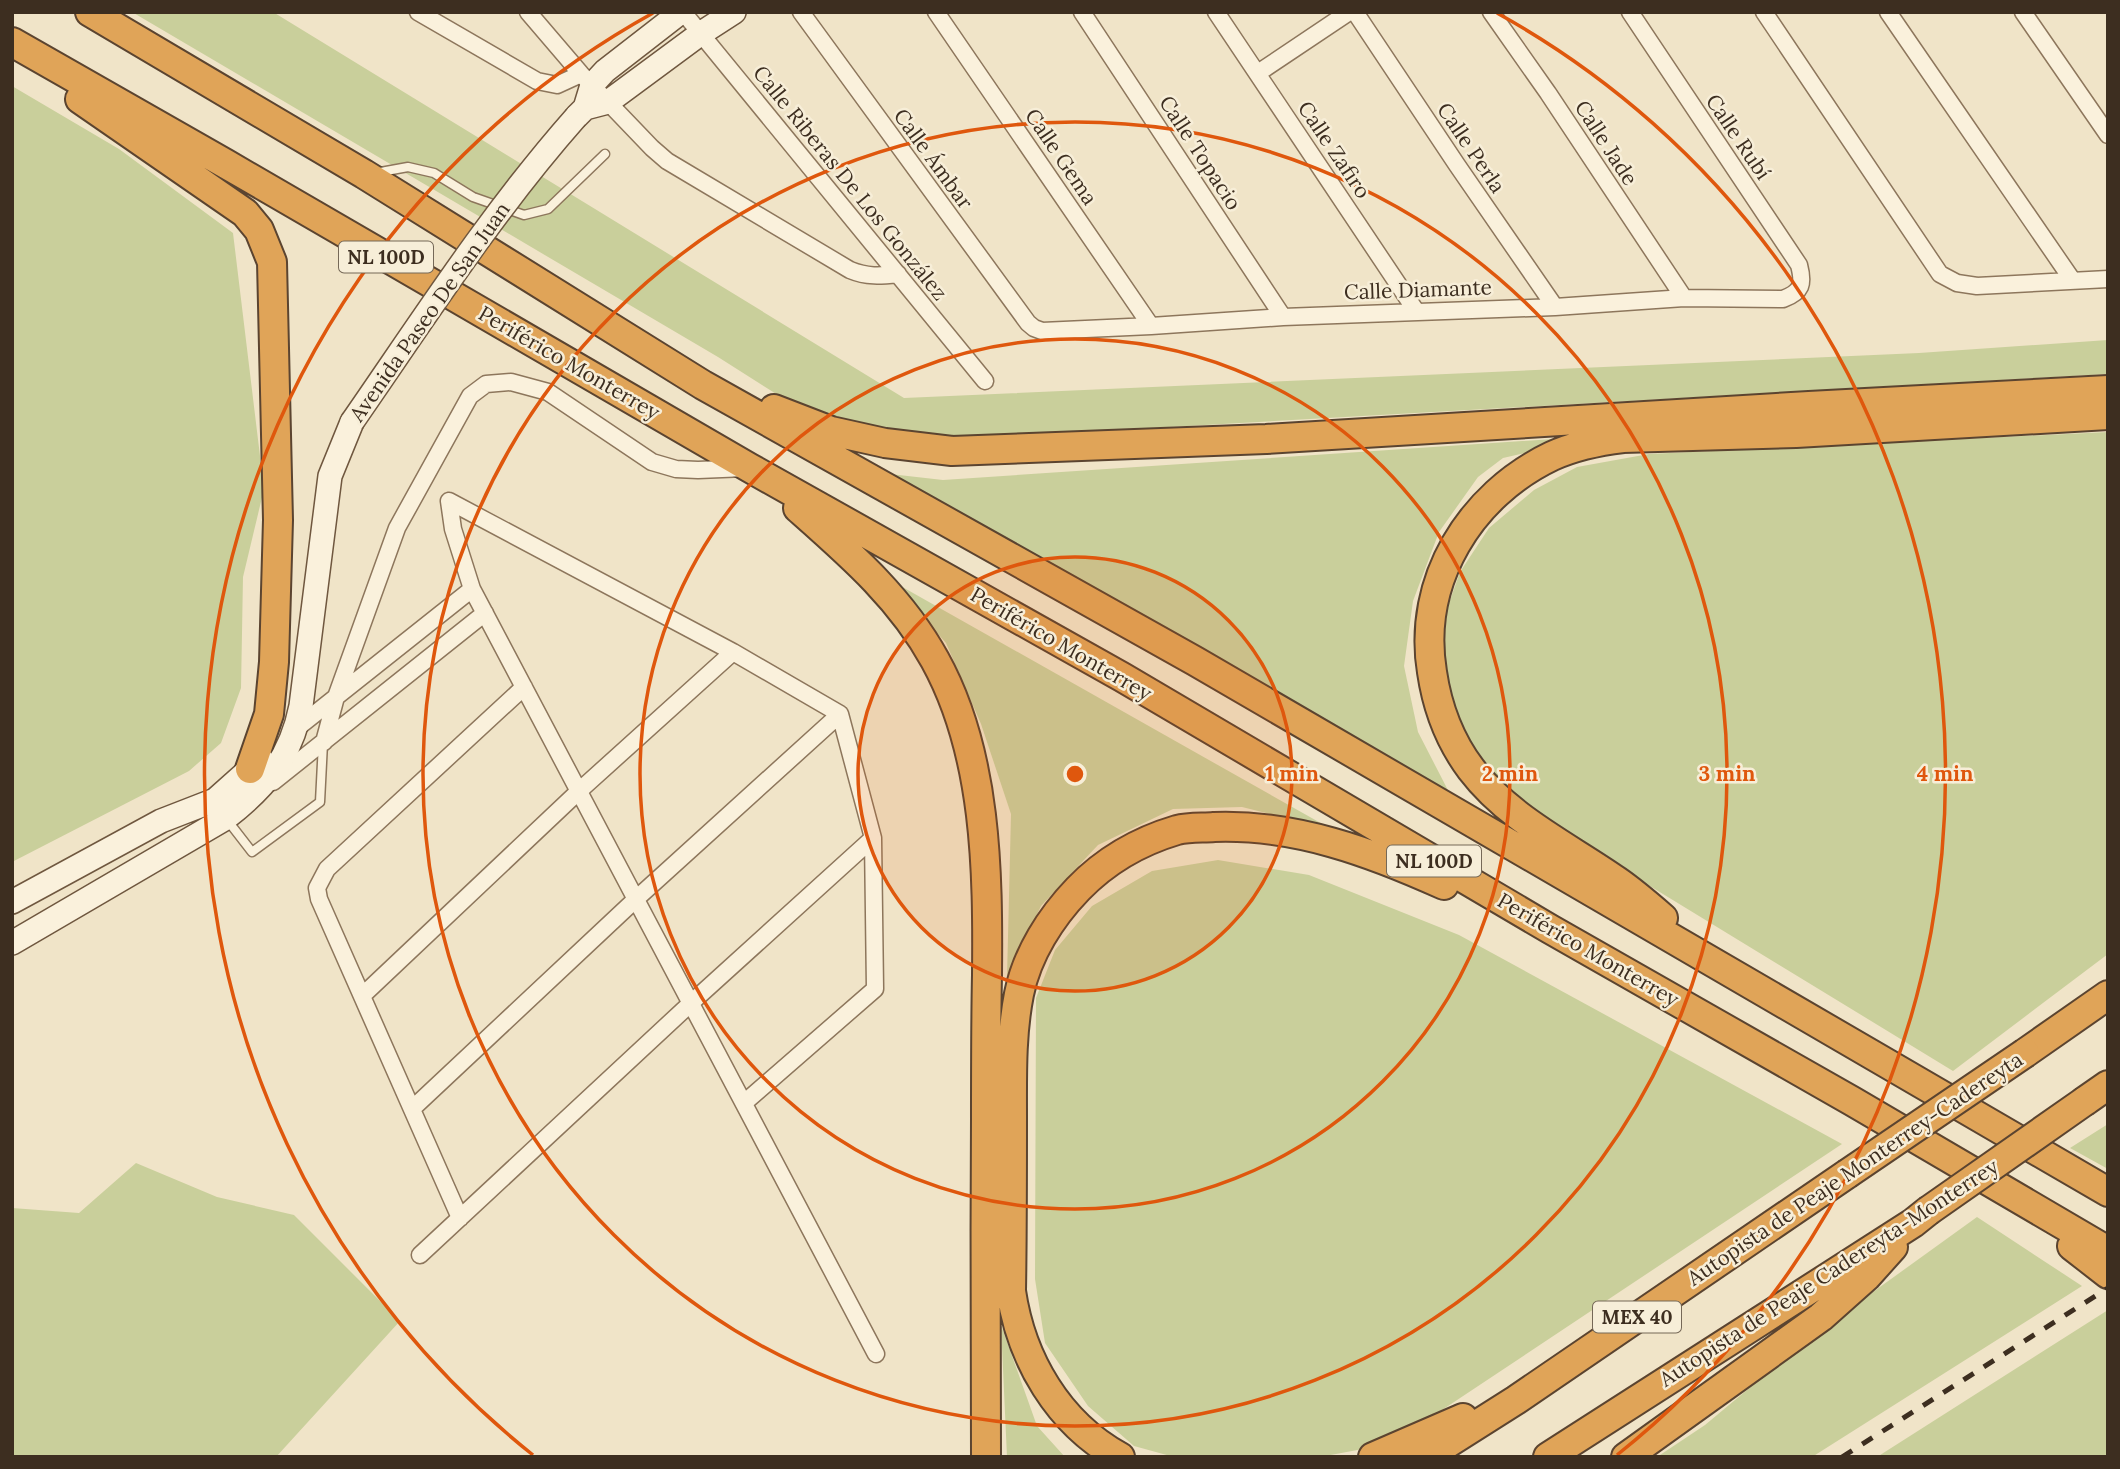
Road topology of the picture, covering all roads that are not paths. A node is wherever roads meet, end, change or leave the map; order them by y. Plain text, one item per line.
1 (90, 12) edge
2 (418, 12) edge
3 (528, 12) edge
4 (682, 12) edge
5 (733, 12) edge
6 (801, 12) edge
7 (936, 12) edge
8 (1082, 12) edge
9 (1216, 12) edge
10 (1352, 12) edge
11 (1491, 12) edge
12 (1630, 12) edge
13 (1764, 12) edge
14 (1888, 12) edge
15 (2023, 12) edge
16 (700, 34) junction
17 (12, 42) edge
18 (12, 51) edge
19 (1258, 73) junction
20 (587, 79) junction
21 (608, 102) junction
22 (581, 113) junction
23 (2108, 135) edge
24 (605, 154) dead end
25 (364, 174) junction
26 (898, 274) junction
27 (2108, 279) edge
28 (2073, 281) junction
29 (1800, 288) joint
30 (1684, 299) junction
31 (1555, 307) junction
32 (1416, 311) junction
33 (1283, 317) junction
34 (1151, 326) junction
35 (1034, 328) joint
36 (985, 381) dead end
37 (703, 385) junction
38 (2108, 390) edge
39 (2108, 415) edge
40 (755, 471) junction
41 (472, 589) junction
42 (485, 614) junction
43 (733, 652) junction
44 (524, 687) junction
45 (336, 697) junction
46 (839, 714) junction
47 (299, 717) junction
48 (324, 742) junction
49 (250, 769) junction
50 (579, 791) junction
51 (252, 799) junction
52 (221, 809) junction
53 (873, 838) junction
54 (636, 899) junction
55 (12, 902) edge
56 (1550, 929) junction
57 (12, 943) edge
58 (1706, 958) junction
59 (2108, 995) edge
60 (362, 996) junction
61 (691, 1003) junction
62 (2101, 1091) edge
63 (744, 1103) junction
64 (412, 1109) junction
65 (2108, 1192) edge
66 (2026, 1204) junction
67 (1920, 1217) junction
68 (460, 1219) junction
69 (2108, 1251) edge
70 (420, 1255) dead end
71 (2108, 1274) edge
72 (876, 1354) dead end
73 (1516, 1400) junction
74 (986, 1457) edge
75 (1120, 1457) edge
76 (1373, 1457) edge
77 (1426, 1457) edge
78 (1548, 1457) edge
79 (1626, 1457) edge

1 - 25 highway, NL 100D
2 - 20 street
3 - 20 street
4 - 16 street, Calle Riberas De Los González
4 - 20 street
5 - 16 street
6 - 35 street, Calle Ámbar
7 - 34 street, Calle Gema
8 - 33 street, Calle Topacio
9 - 19 street, Calle Zafiro
10 - 19 street
10 - 31 street, Calle Perla
11 - 30 street, Calle Jade
12 - 29 street, Calle Rubí
13 - 28 street
14 - 28 street
15 - 23 street
16 - 21 street
16 - 26 street, Calle Riberas De Los González
17 - 40 highway, Periférico Monterrey / NL 100D
18 - 49 highway
19 - 32 street, Calle Zafiro
20 - 21 street
20 - 22 street, Avenida Paseo De San Juan
21 - 22 street
21 - 26 street
22 - 47 street, Avenida Paseo De San Juan, bridge
24 - 25 lane
25 - 37 highway, NL 100D
26 - 36 street, Calle Riberas De Los González
27 - 28 street
29 - 30 street, Calle Diamante
30 - 31 street, Calle Diamante
31 - 32 street, Calle Diamante
32 - 33 street, Calle Diamante
33 - 34 street, Calle Diamante
34 - 35 street, Calle Diamante
37 - 38 highway
37 - 58 highway, NL 100D
39 - 58 highway
40 - 45 street
40 - 56 highway, Periférico Monterrey / NL 100D
40 - 74 highway
41 - 42 street
41 - 43 street
41 - 45 street
42 - 44 street
42 - 48 street
43 - 46 street
43 - 50 street
44 - 50 street
44 - 60 street
45 - 47 street
45 - 48 street
46 - 53 street
46 - 54 street
47 - 49 street
47 - 51 street
48 - 51 street
48 - 52 lane
49 - 52 street
50 - 54 street
50 - 60 street
51 - 52 street
52 - 55 street
52 - 57 street
53 - 61 street
53 - 63 street
54 - 61 street
54 - 64 street
56 - 66 highway, Periférico Monterrey / NL 100D
56 - 75 highway
58 - 65 highway, NL 100D
59 - 73 highway, Autopista de Peaje Monterrey-Cadereyta / MEX 40, bridge
60 - 64 street
61 - 63 street
61 - 68 street
62 - 67 highway, Autopista de Peaje Cadereyta-Monterrey, bridge
63 - 72 street
64 - 68 street
66 - 69 highway, Periférico Monterrey / NL 100D
66 - 71 highway
67 - 78 highway, Autopista de Peaje Cadereyta-Monterrey
67 - 79 highway
68 - 70 street
73 - 76 highway
73 - 77 highway, Autopista de Peaje Monterrey-Cadereyta / MEX 40

